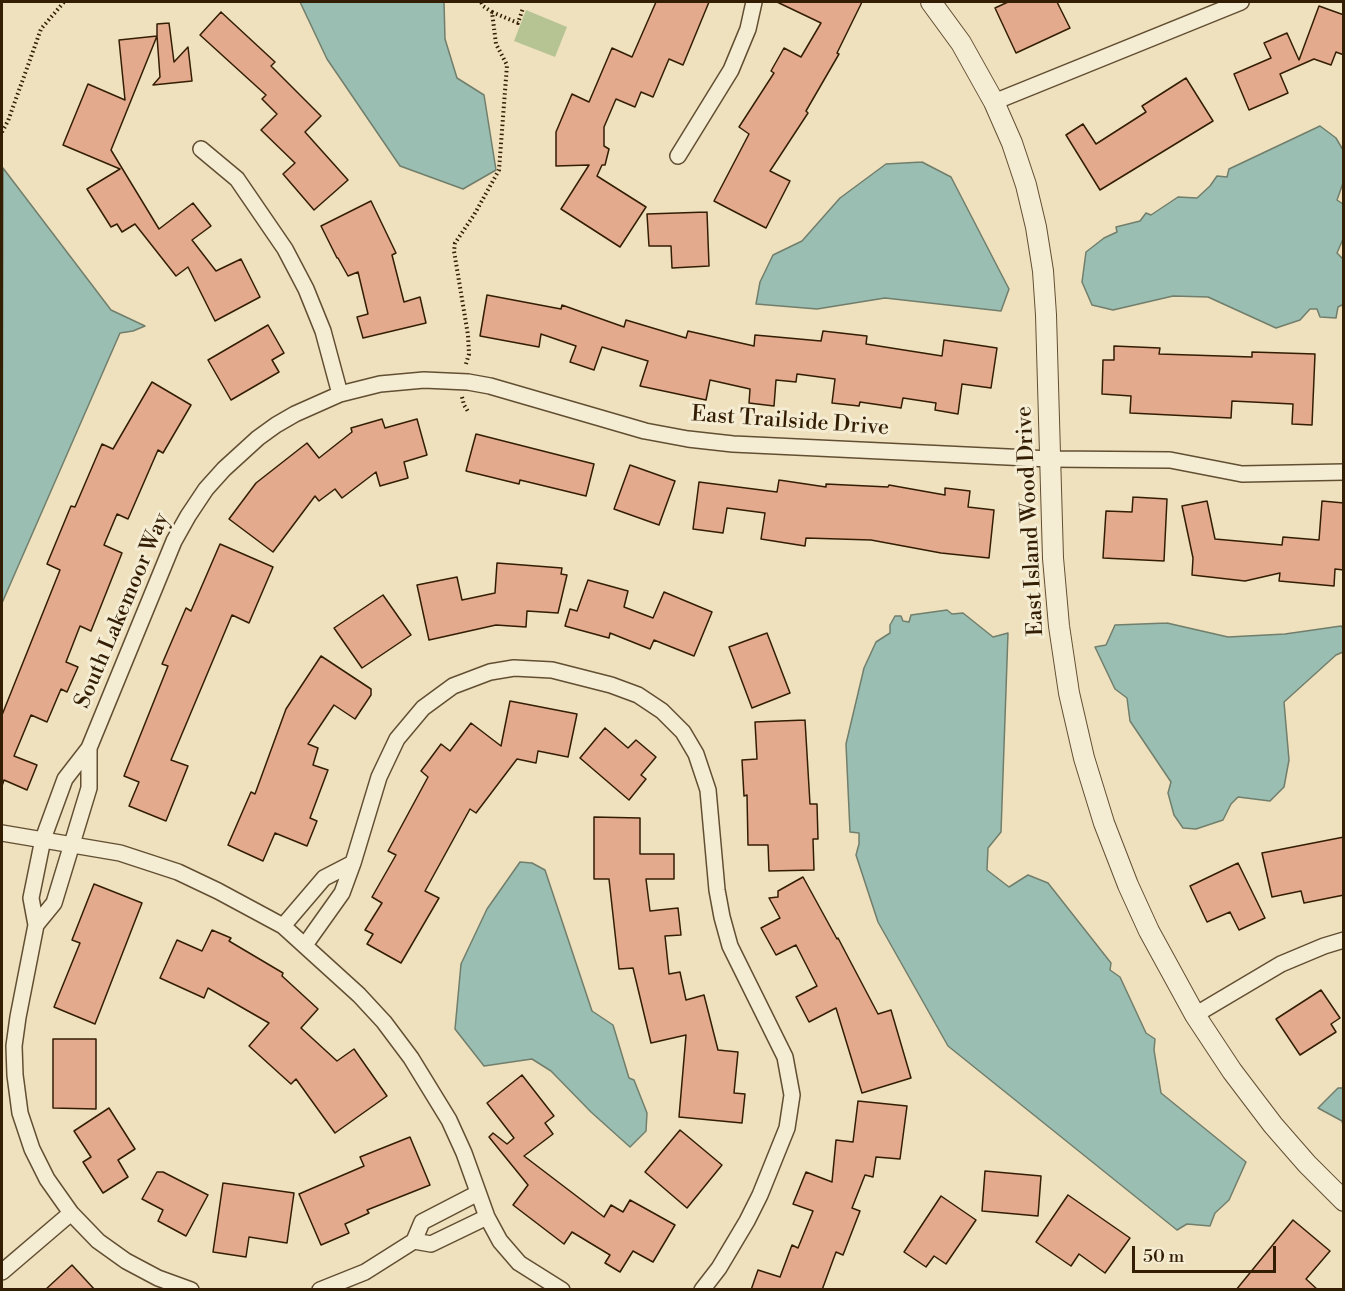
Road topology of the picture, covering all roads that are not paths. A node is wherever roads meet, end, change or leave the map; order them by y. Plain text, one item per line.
1 (754, 2) edge
2 (931, 2) edge
3 (1241, 2) edge
4 (994, 102) junction
5 (201, 149) dead end
6 (678, 156) dead end
7 (340, 394) junction
8 (254, 442) joint
9 (1050, 459) junction
10 (1344, 471) edge
11 (89, 748) junction
12 (2, 833) edge
13 (43, 839) junction
14 (72, 844) junction
15 (353, 863) junction
16 (36, 926) junction
17 (283, 926) junction
18 (1344, 940) edge
19 (305, 945) junction
20 (1195, 1015) junction
21 (478, 1193) junction
22 (1344, 1201) edge
23 (71, 1213) junction
24 (487, 1217) junction
25 (414, 1241) junction
26 (2, 1272) edge
27 (191, 1290) edge
28 (320, 1290) edge
29 (562, 1290) edge
30 (702, 1290) edge

1 - 6 street
2 - 4 street, East Island Wood Drive
3 - 4 street
4 - 9 street, East Island Wood Drive
5 - 7 street
7 - 8 street, East Trailside Drive
7 - 9 street, East Trailside Drive
8 - 11 street, South Lakemoor Way
9 - 10 street, East Trailside Drive
9 - 20 street, East Island Wood Drive
11 - 13 street, South Lakemoor Way
11 - 14 street, South Lakemoor Way
12 - 13 street
13 - 14 street
13 - 16 street, South Lakemoor Way
14 - 16 street, South Lakemoor Way
14 - 17 street
15 - 17 street
15 - 19 street
15 - 30 street
16 - 23 street, South Lakemoor Way
17 - 19 street
18 - 20 street
19 - 21 street
20 - 22 street, East Island Wood Drive
21 - 24 street
21 - 25 street
23 - 26 street
23 - 27 street, South Lakemoor Way
24 - 25 street
24 - 29 street
25 - 28 street

